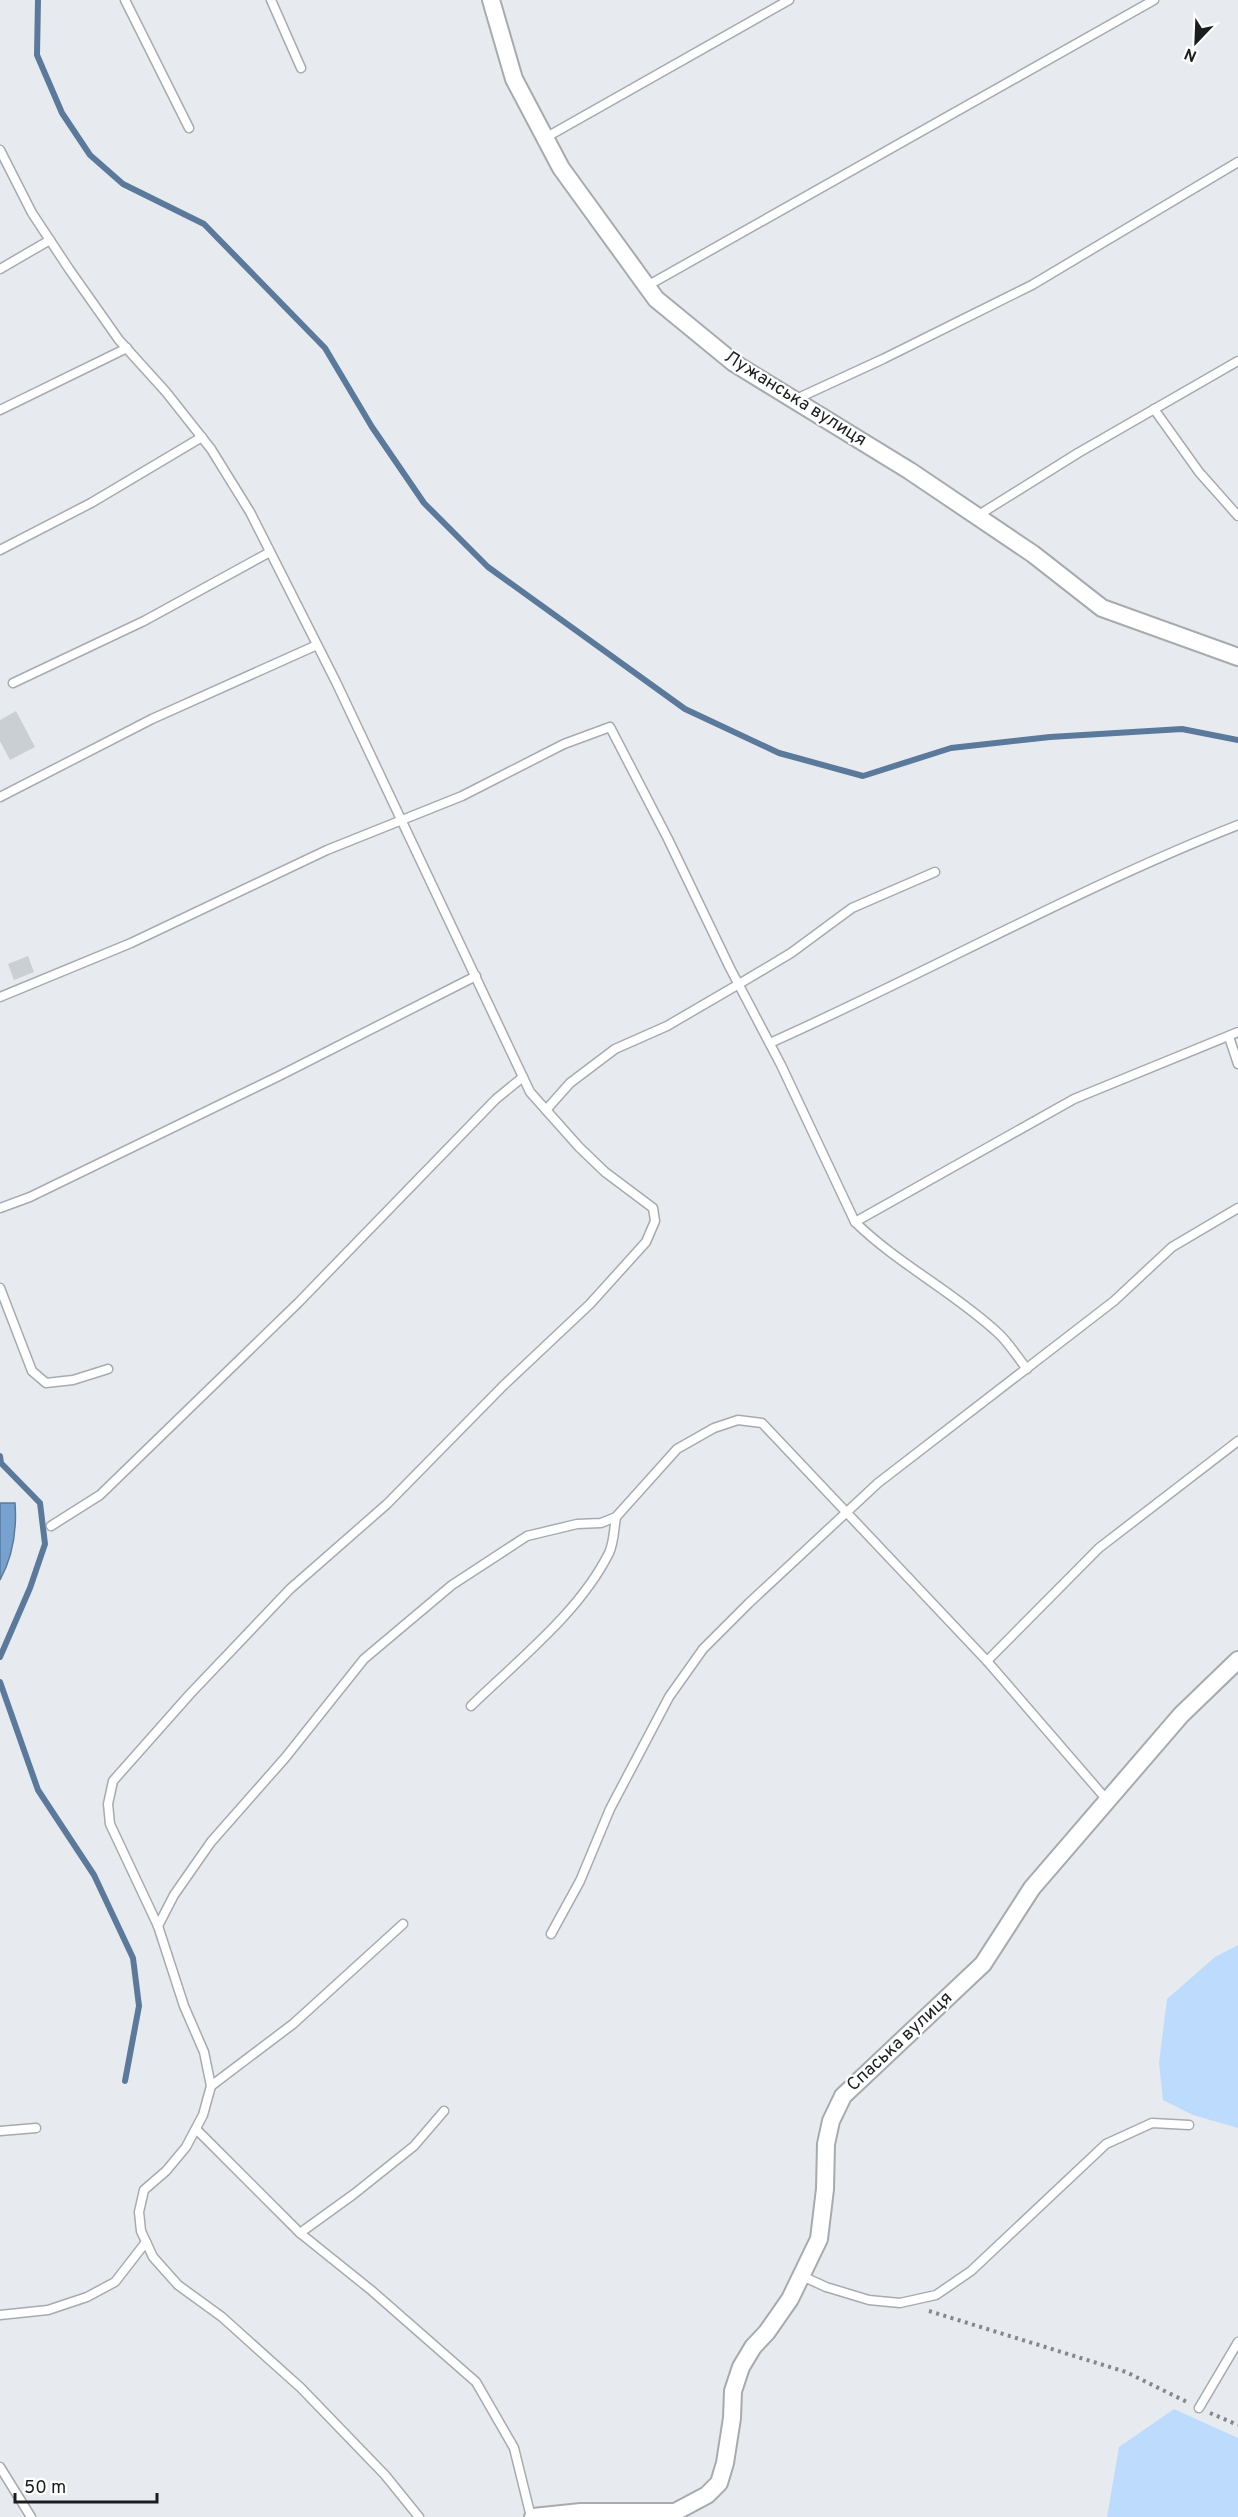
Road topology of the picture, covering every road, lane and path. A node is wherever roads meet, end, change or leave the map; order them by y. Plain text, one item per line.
1 (125, 0) edge
2 (271, 0) edge
3 (491, 0) edge
4 (789, 0) edge
5 (1154, 0) edge
6 (301, 68) dead end
7 (189, 128) dead end
8 (545, 138) junction
9 (0, 150) edge
10 (1238, 162) edge
11 (50, 240) junction
12 (0, 269) edge
13 (647, 286) junction
14 (127, 348) junction
15 (1238, 361) edge
16 (794, 400) junction
17 (1154, 409) junction
18 (0, 410) edge
19 (202, 437) junction
20 (977, 516) junction
21 (1238, 516) edge
22 (0, 550) edge
23 (270, 552) junction
24 (317, 645) junction
25 (1238, 657) edge
26 (13, 683) dead end
27 (0, 797) edge
28 (401, 820) junction
29 (1238, 825) edge
30 (935, 872) dead end
31 (476, 976) junction
32 (739, 984) junction
33 (0, 997) edge
34 (1234, 1034) edge
35 (770, 1043) junction
36 (1238, 1064) edge
37 (523, 1077) junction
38 (546, 1110) junction
39 (0, 1208) edge
40 (1238, 1208) edge
41 (855, 1222) junction
42 (0, 1288) edge
43 (108, 1369) dead end
44 (1028, 1369) junction
45 (1238, 1441) edge
46 (846, 1512) junction
47 (616, 1517) junction
48 (51, 1526) dead end
49 (1238, 1660) edge
50 (987, 1661) junction
51 (471, 1706) dead end
52 (1107, 1800) junction
53 (404, 1924) dead end
54 (158, 1926) junction
55 (551, 1934) dead end
56 (211, 2086) junction
57 (444, 2110) dead end
58 (1189, 2125) dead end
59 (36, 2128) dead end
60 (196, 2129) junction
61 (0, 2131) edge
62 (300, 2233) junction
63 (146, 2242) junction
64 (802, 2276) junction
65 (900, 2303) junction
66 (0, 2315) edge
67 (1238, 2343) edge
68 (1199, 2408) junction
69 (1238, 2425) edge
70 (0, 2467) edge
71 (676, 2515) edge
72 (31, 2517) edge
73 (419, 2517) edge
74 (532, 2517) edge

1 - 7 lane
2 - 6 lane
3 - 8 street, Лужанська вулиця
4 - 8 lane
5 - 13 lane
8 - 13 street, Лужанська вулиця
9 - 11 lane
10 - 16 lane
11 - 12 lane
11 - 14 lane
13 - 16 street, Лужанська вулиця
14 - 18 lane
14 - 19 lane
15 - 17 lane
16 - 20 street, Лужанська вулиця
17 - 20 lane
17 - 21 lane
19 - 22 lane
19 - 23 lane
20 - 25 street, Лужанська вулиця
23 - 24 lane
23 - 26 lane
24 - 27 lane
24 - 28 lane
28 - 31 lane
28 - 32 lane
28 - 33 lane
29 - 35 lane
30 - 32 lane
31 - 37 lane
31 - 39 lane
32 - 35 lane
32 - 38 lane
34 - 36 lane
34 - 41 lane
35 - 41 lane
37 - 38 lane
37 - 48 lane
38 - 54 lane
40 - 44 lane
41 - 44 lane
42 - 43 lane
44 - 46 lane
45 - 50 lane
46 - 47 lane
46 - 50 lane
46 - 55 lane
47 - 51 lane
47 - 54 lane
49 - 52 street, Спаська вулиця
50 - 52 lane
52 - 64 street, Спаська вулиця
53 - 56 lane
54 - 56 lane
56 - 60 lane
57 - 62 lane
58 - 65 lane
59 - 61 lane
60 - 62 lane
60 - 63 lane
62 - 74 lane
63 - 66 lane
63 - 73 lane
64 - 65 lane
64 - 71 street, Спаська вулиця
65 - 68 path
67 - 68 lane
68 - 69 path
70 - 72 lane
71 - 74 street, Спаська вулиця

